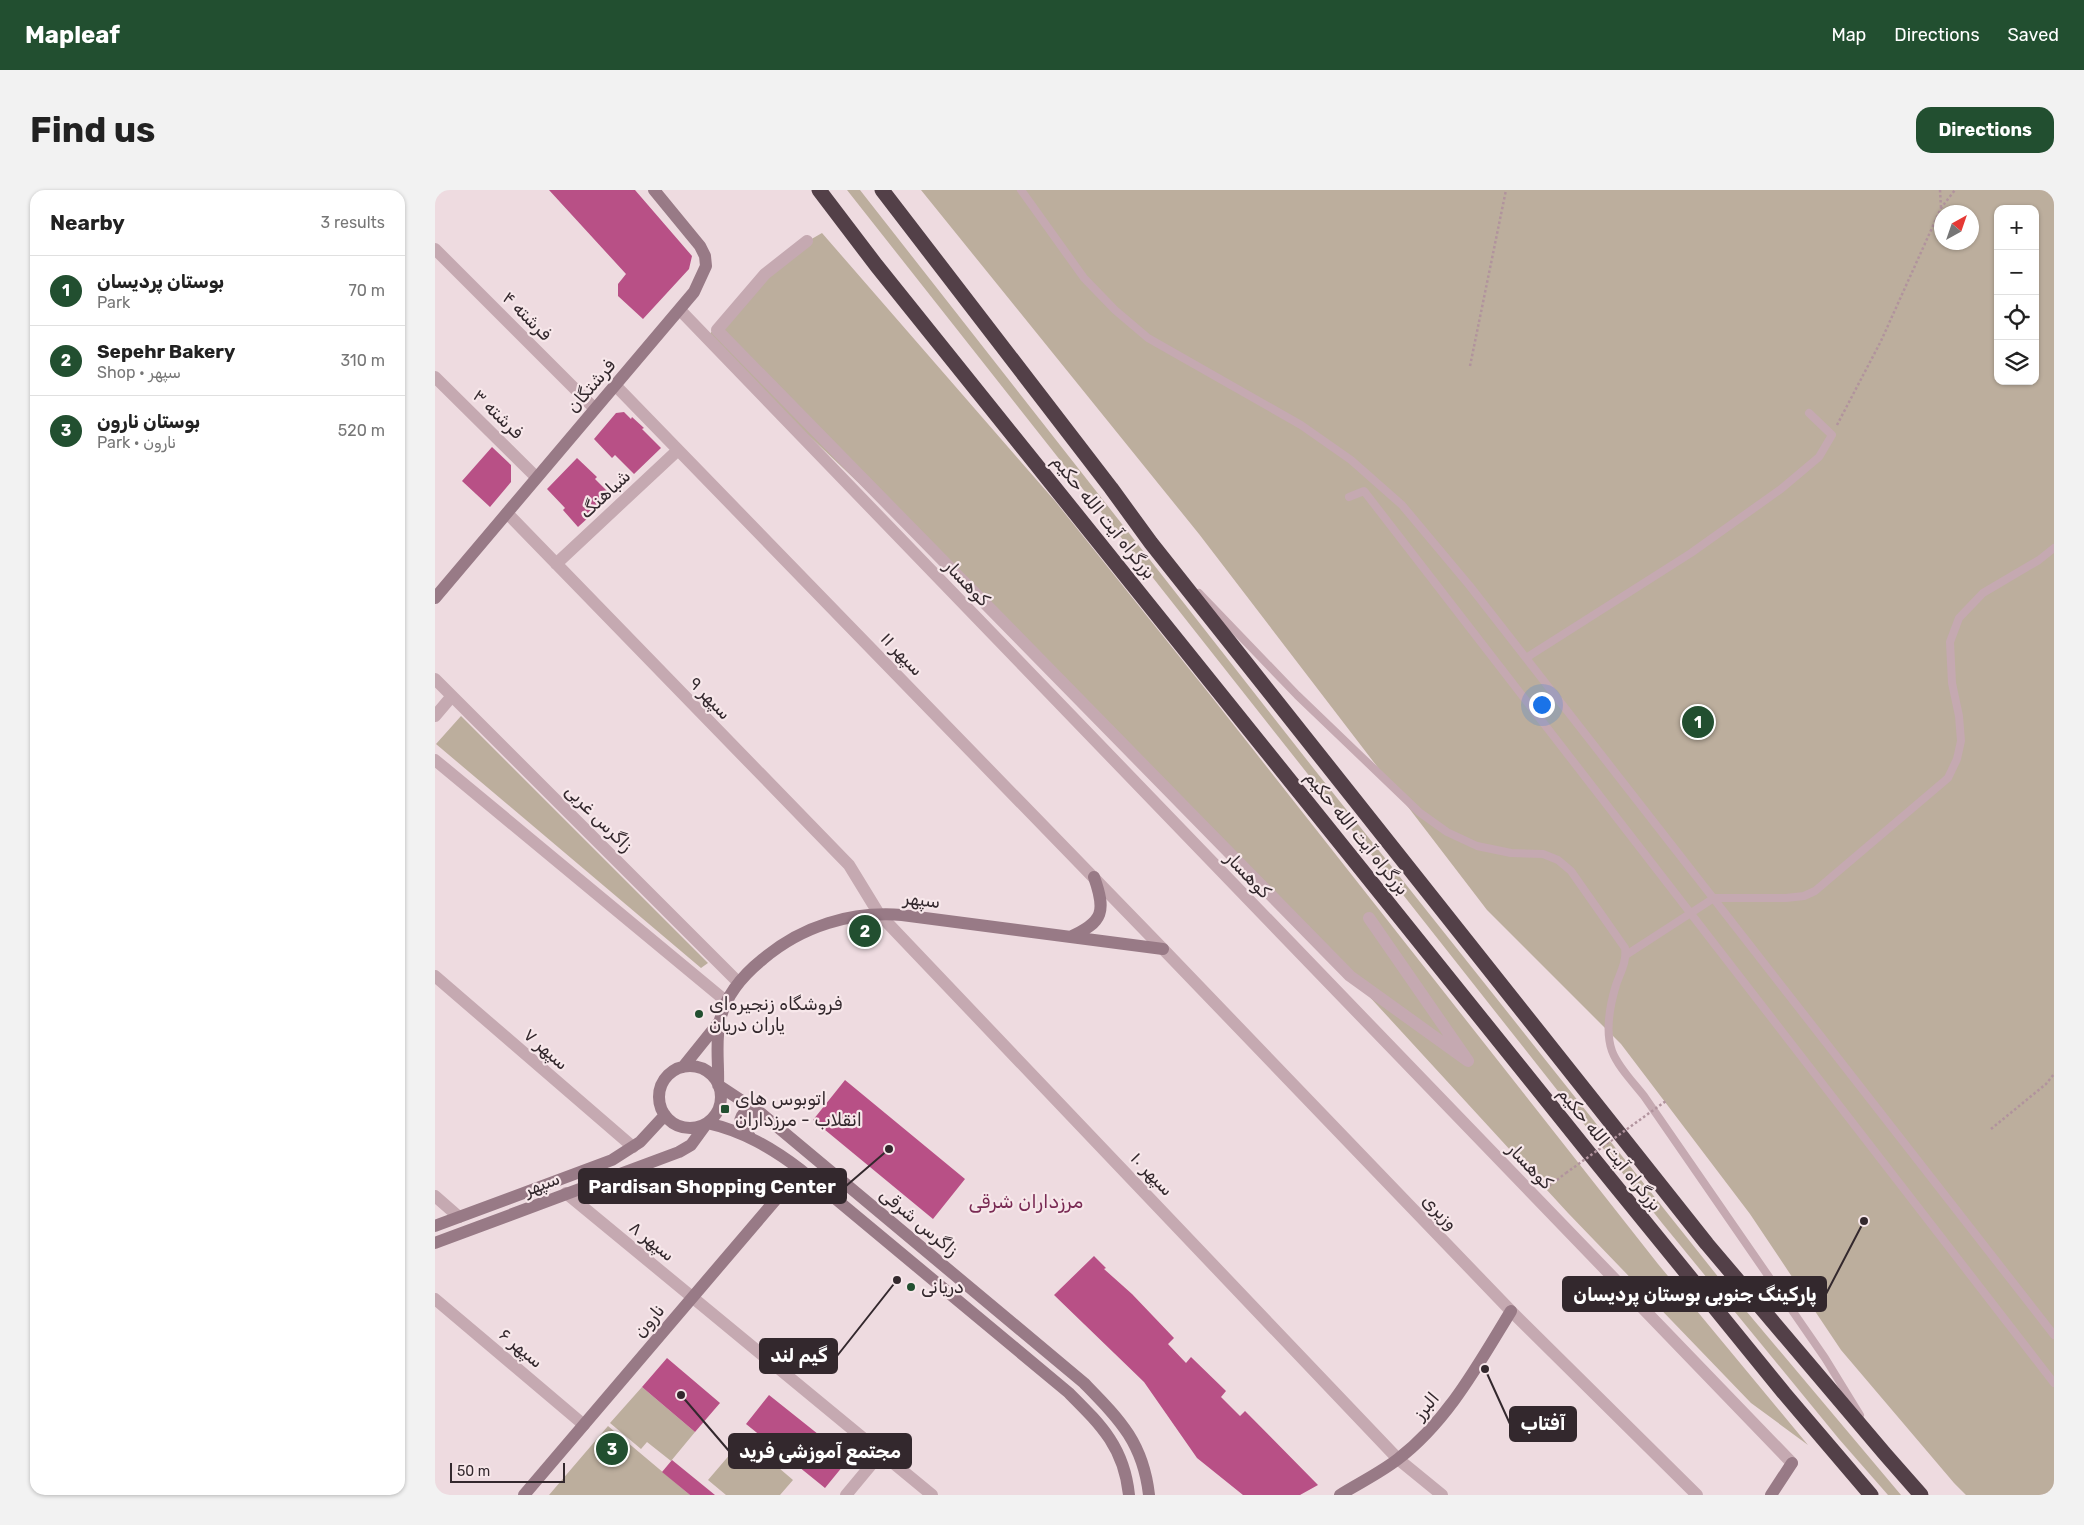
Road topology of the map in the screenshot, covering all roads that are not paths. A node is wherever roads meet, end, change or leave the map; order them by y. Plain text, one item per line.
1 (653, 190) edge
2 (812, 190) edge
3 (819, 190) edge
4 (882, 190) edge
5 (1021, 190) edge
6 (807, 241) dead end
7 (435, 249) edge
8 (876, 265) junction
9 (680, 310) junction
10 (435, 377) edge
11 (615, 385) junction
12 (595, 408) junction
13 (1809, 413) dead end
14 (678, 450) junction
15 (536, 476) junction
16 (1349, 497) dead end
17 (507, 513) junction
18 (1151, 543) junction
19 (2054, 548) edge
20 (556, 564) junction
21 (438, 589) edge
22 (1526, 658) junction
23 (435, 679) edge
24 (452, 696) junction
25 (435, 716) edge
26 (435, 760) edge
27 (1094, 877) junction
28 (1714, 898) junction
29 (1691, 913) junction
30 (879, 914) junction
31 (1369, 918) dead end
32 (1070, 937) junction
33 (1163, 949) junction
34 (1627, 955) junction
35 (435, 976) edge
36 (738, 982) junction
37 (727, 1002) junction
38 (720, 1021) junction
39 (683, 1067) junction
40 (718, 1085) junction
41 (762, 1114) junction
42 (665, 1115) junction
43 (707, 1122) junction
44 (752, 1138) junction
45 (633, 1147) junction
46 (648, 1164) junction
47 (801, 1170) junction
48 (554, 1182) junction
49 (565, 1193) junction
50 (435, 1196) edge
51 (459, 1217) junction
52 (435, 1226) edge
53 (472, 1229) junction
54 (435, 1243) edge
55 (692, 1298) junction
56 (435, 1299) edge
57 (1511, 1311) junction
58 (2054, 1335) edge
59 (2054, 1383) edge
60 (584, 1425) junction
61 (881, 1453) junction
62 (1885, 1454) junction
63 (1398, 1458) junction
64 (1149, 1493) edge
65 (523, 1495) edge
66 (846, 1495) edge
67 (932, 1495) edge
68 (1129, 1495) edge
69 (1340, 1495) edge
70 (1442, 1495) edge
71 (1697, 1495) edge
72 (1771, 1495) edge
73 (1871, 1495) edge
74 (1921, 1495) edge

1 - 9 street, فرشتگان
2 - 8 highway
3 - 8 highway, بزرگراه آیت الله حکیم
4 - 18 highway, بزرگراه آیت الله حکیم
5 - 22 lane
6 - 31 street
7 - 12 street, فرشته ۴
8 - 73 highway, بزرگراه آیت الله حکیم
9 - 11 street, فرشتگان
9 - 72 street, کوهسار
10 - 15 street, فرشته ۳
11 - 12 street, فرشتگان
11 - 14 street, سپهر ۱۱
12 - 15 street, فرشتگان
13 - 22 lane
14 - 20 street, شباهنگ
14 - 27 street, سپهر ۱۱
15 - 17 street, فرشتگان
16 - 29 lane
17 - 20 street, سپهر ۹
17 - 21 street, فرشتگان
18 - 34 lane
18 - 62 highway, بزرگراه آیت الله حکیم
19 - 28 lane
20 - 30 street, سپهر ۹
22 - 28 lane
23 - 24 street, زاگرس غربی
24 - 25 street
24 - 36 street, زاگرس غربی
26 - 37 street
27 - 32 street
27 - 33 street, سپهر ۱۱
28 - 29 lane
28 - 58 lane
29 - 34 lane
29 - 59 lane
30 - 32 street, سپهر
30 - 36 street, سپهر
30 - 63 street, سپهر ۱۰
32 - 33 street, سپهر
33 - 57 street, وزیری
34 - 62 lane
35 - 45 street, سپهر ۷
36 - 37 street, سپهر
37 - 38 street, سپهر
38 - 39 street
38 - 40 street
39 - 40 street
39 - 42 street
40 - 41 street, زاگرس شرقی
40 - 43 street
41 - 44 street
41 - 64 street, زاگرس شرقی
42 - 43 street
42 - 45 street, سپهر
43 - 44 street, زاگرس شرقی
43 - 46 street, سپهر
44 - 47 street, زاگرس شرقی
45 - 46 street
45 - 48 street, سپهر
46 - 49 street, سپهر
47 - 55 street, نارون
47 - 68 street, زاگرس شرقی
48 - 49 street
48 - 51 street, سپهر
49 - 53 street, سپهر
49 - 55 street, سپهر ۸
50 - 51 street
51 - 52 street, سپهر
51 - 53 street
53 - 54 street, سپهر
55 - 60 street, نارون
55 - 61 street, سپهر ۸
56 - 60 street, سپهر ۶
57 - 63 street, البرز
57 - 71 street, وزیری
60 - 65 street, نارون
61 - 66 street
61 - 67 street, سپهر ۸
62 - 74 highway, بزرگراه آیت الله حکیم
63 - 69 street, البرز
63 - 70 street, سپهر ۱۰

